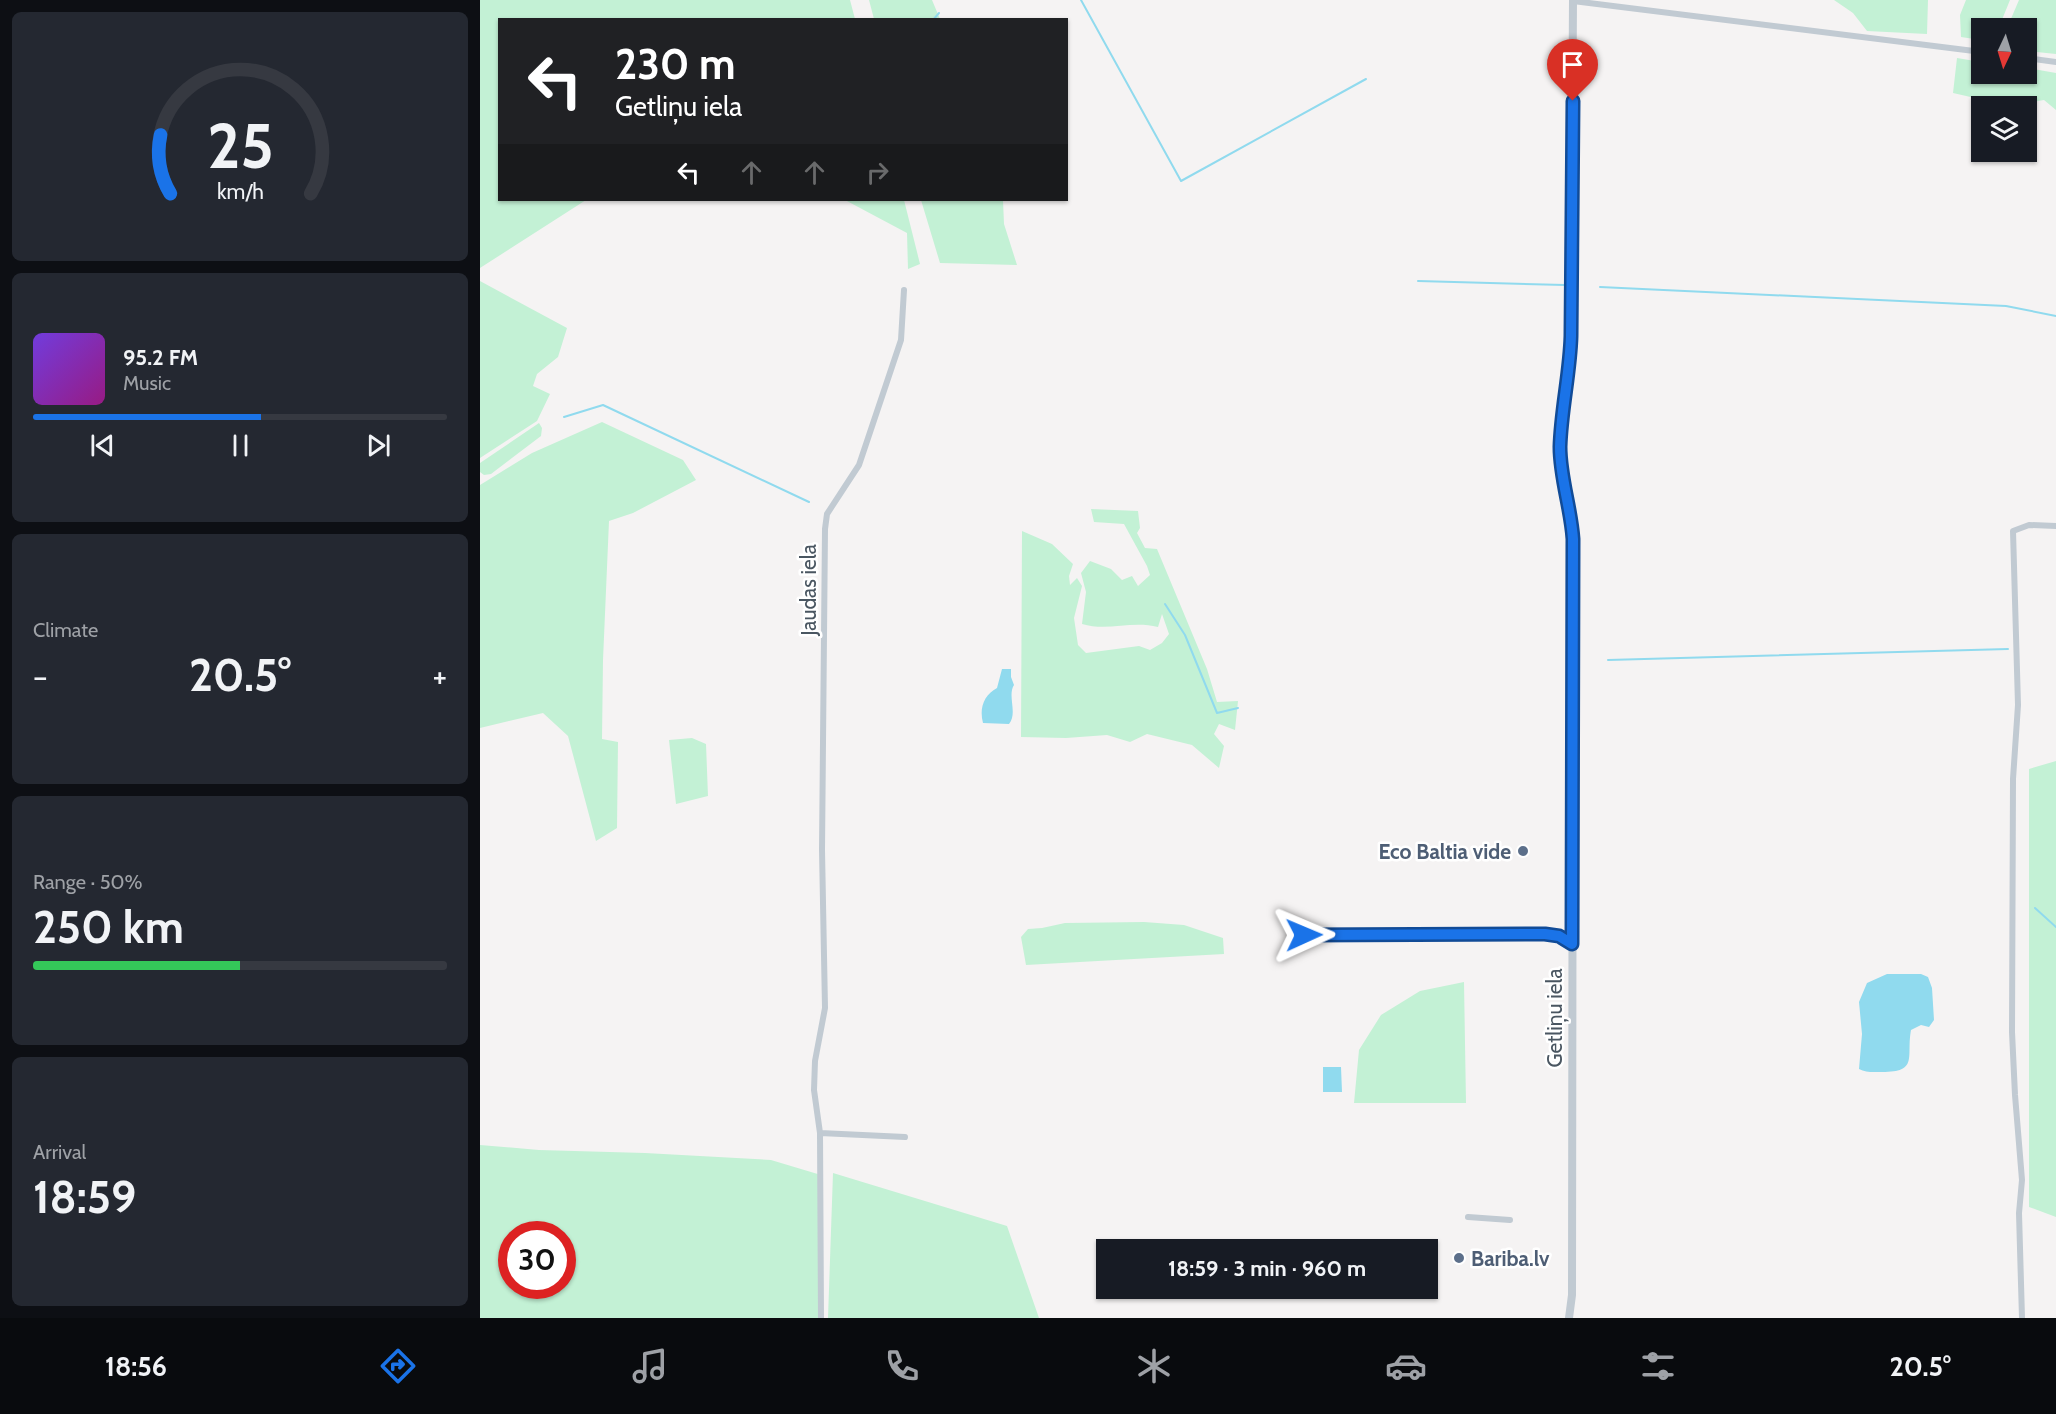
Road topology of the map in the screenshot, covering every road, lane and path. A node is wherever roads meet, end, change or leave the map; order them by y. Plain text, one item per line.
1 (1573, 0) edge
2 (1971, 51) edge
3 (2037, 59) edge
4 (2056, 62) edge
5 (904, 290) dead end
6 (2056, 526) edge
7 (1299, 934) dead end
8 (1572, 944) junction
9 (820, 1133) junction
10 (905, 1137) dead end
11 (1468, 1217) dead end
12 (1510, 1220) dead end
13 (821, 1318) edge
14 (1569, 1318) edge
15 (2022, 1318) edge

1 - 2 street
1 - 8 street, Getliņu iela
3 - 4 street
5 - 9 street, Jaudas iela
6 - 15 street
7 - 8 street
8 - 14 street, Getliņu iela
9 - 10 street
9 - 13 street, Jaudas iela
11 - 12 street

